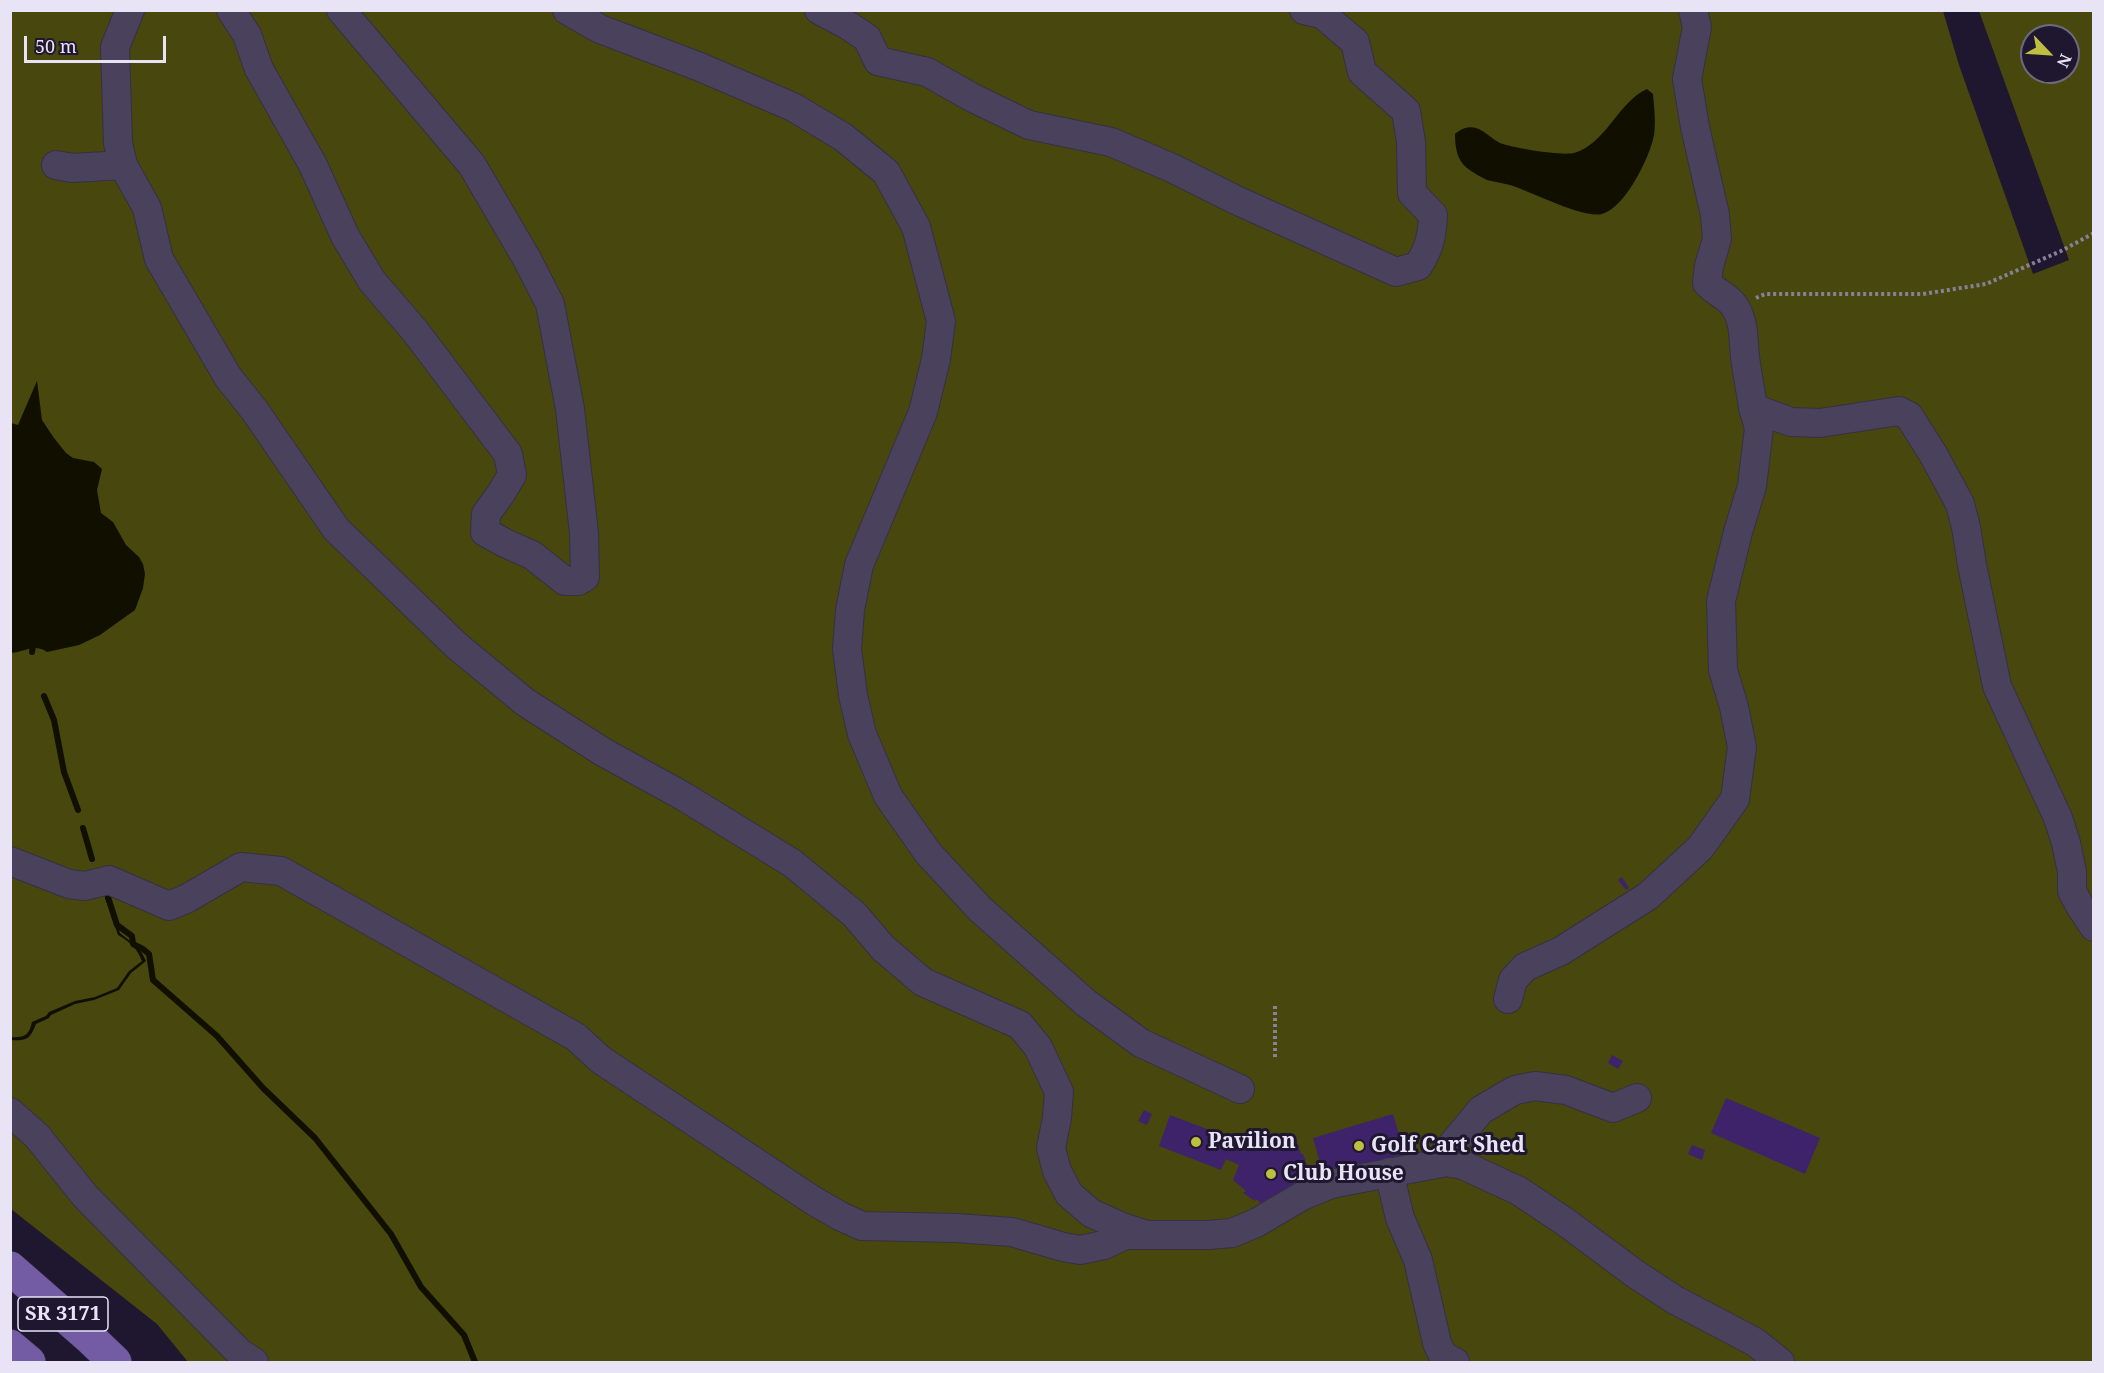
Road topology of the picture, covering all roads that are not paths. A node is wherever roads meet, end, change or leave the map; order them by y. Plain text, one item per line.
1 (130, 10) edge
2 (231, 10) edge
3 (341, 10) edge
4 (567, 10) edge
5 (819, 10) edge
6 (1304, 10) edge
7 (1693, 10) edge
8 (56, 165) dead end
9 (123, 165) junction
10 (1754, 408) junction
11 (10, 861) edge
12 (2094, 927) edge
13 (1508, 999) dead end
14 (1240, 1089) dead end
15 (1637, 1098) dead end
16 (10, 1113) edge
17 (1436, 1164) junction
18 (1389, 1172) junction
19 (1147, 1235) junction
20 (10, 1268) edge
21 (10, 1346) edge
22 (29, 1362) edge
23 (115, 1362) edge
24 (254, 1362) edge
25 (1455, 1362) edge
26 (1780, 1362) edge

1 - 9 lane
2 - 3 lane
4 - 14 lane
5 - 6 lane
7 - 10 lane
8 - 9 lane
9 - 19 lane
10 - 12 lane
10 - 13 lane
11 - 19 lane
15 - 17 lane
16 - 24 lane
17 - 18 lane
17 - 26 lane
18 - 19 lane
18 - 25 lane
20 - 23 main road, SR 3171
21 - 22 main road, SR 3171

